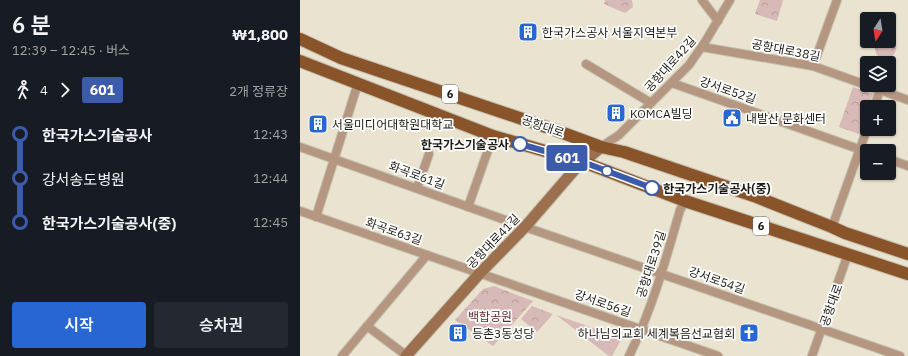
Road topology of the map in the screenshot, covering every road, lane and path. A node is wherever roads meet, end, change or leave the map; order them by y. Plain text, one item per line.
1 (702, 0) edge
2 (730, 0) edge
3 (836, 0) edge
4 (718, 21) junction
5 (300, 39) edge
6 (702, 47) junction
7 (300, 61) edge
8 (586, 64) dead end
9 (813, 66) junction
10 (358, 83) junction
11 (672, 83) junction
12 (860, 83) edge
13 (886, 92) edge
14 (908, 100) edge
15 (651, 103) junction
16 (493, 136) junction
17 (300, 146) edge
18 (601, 147) junction
19 (860, 149) edge
20 (429, 154) dead end
21 (334, 159) junction
22 (860, 160) edge
23 (583, 162) junction
24 (896, 162) edge
25 (908, 166) edge
26 (417, 188) junction
27 (685, 201) junction
28 (468, 206) junction
29 (300, 211) edge
30 (316, 217) junction
31 (525, 227) junction
32 (832, 227) junction
33 (848, 254) junction
34 (908, 254) edge
35 (427, 255) junction
36 (480, 273) junction
37 (661, 274) junction
38 (908, 274) edge
39 (367, 326) junction
40 (641, 329) junction
41 (822, 329) junction
42 (342, 356) edge
43 (407, 356) edge
44 (629, 356) edge
45 (718, 356) edge
46 (812, 356) edge
47 (900, 356) edge

1 - 4 street
2 - 4 street, 공항대로42길
3 - 9 street
4 - 6 street, 공항대로42길
5 - 18 main road, 공항대로 / 6
6 - 9 street, 공항대로38길
6 - 11 street, 공항대로42길
7 - 10 main road, 공항대로 / 6
8 - 15 street, 공항대로42길
9 - 12 street, 공항대로38길
10 - 16 main road, 공항대로 / 6
10 - 21 street
11 - 15 street, 공항대로42길
11 - 19 street, 강서로52길
13 - 14 street, 공항대로38길
15 - 18 street, 공항대로42길
16 - 23 main road, 공항대로 / 6
16 - 28 street
17 - 21 street, 화곡로61길
18 - 23 street, 공항대로41길
18 - 32 main road, 공항대로 / 6
20 - 26 street
21 - 26 street, 화곡로61길
21 - 30 street
22 - 32 street
23 - 27 main road, 공항대로 / 6
23 - 31 street, 공항대로41길
24 - 25 street
26 - 28 street, 화곡로61길
27 - 33 main road, 공항대로 / 6
27 - 37 street, 공항대로39길
28 - 31 street, 화곡로61길
29 - 30 street, 화곡로63길
30 - 35 street, 화곡로63길
31 - 36 street, 공항대로41길
31 - 37 street, 강서로54길
32 - 34 main road, 공항대로 / 6
33 - 38 main road, 공항대로 / 6
33 - 41 street, 공항대로
35 - 36 street, 화곡로63길
35 - 39 street
36 - 40 street, 강서로56길
36 - 43 street, 공항대로41길
37 - 40 street, 공항대로39길
37 - 41 street, 강서로54길
39 - 42 street
39 - 43 street
40 - 44 street, 공항대로39길
40 - 45 street, 강서로56길
41 - 46 street, 공항대로
41 - 47 street, 강서로54길

